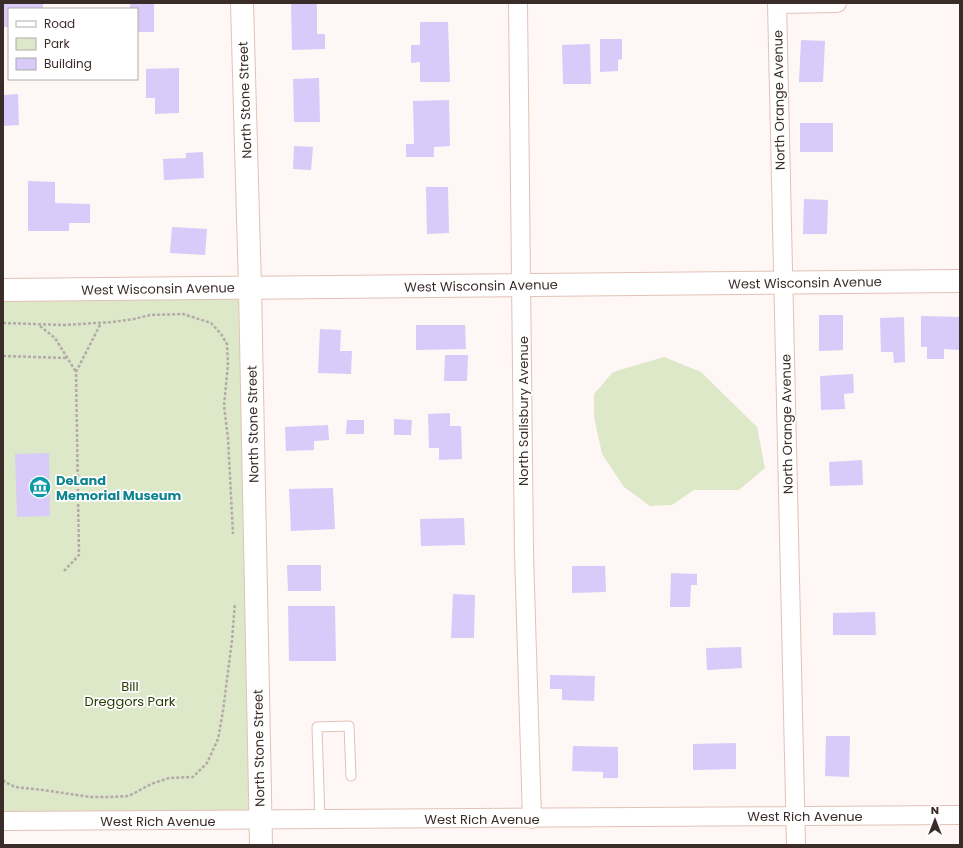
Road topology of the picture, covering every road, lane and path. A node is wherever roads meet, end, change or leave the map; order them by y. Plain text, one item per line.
1 (242, 3) edge
2 (518, 3) edge
3 (777, 3) edge
4 (837, 3) edge
5 (960, 281) edge
6 (784, 283) junction
7 (522, 285) junction
8 (250, 288) junction
9 (3, 290) edge
10 (3, 323) edge
11 (101, 323) junction
12 (40, 325) junction
13 (3, 356) edge
14 (68, 358) junction
15 (76, 372) junction
16 (234, 537) dead end
17 (64, 571) dead end
18 (236, 596) dead end
19 (350, 776) dead end
20 (3, 780) edge
21 (960, 815) edge
22 (795, 816) junction
23 (532, 819) junction
24 (260, 820) junction
25 (320, 820) junction
26 (3, 821) edge
27 (261, 845) edge
28 (796, 845) edge

1 - 8 street, North Stone Street
2 - 7 street, North Salisbury Avenue
3 - 4 street
3 - 6 street, North Orange Avenue
5 - 6 street, West Wisconsin Avenue
6 - 7 street, West Wisconsin Avenue
6 - 22 street, North Orange Avenue
7 - 8 street, West Wisconsin Avenue
7 - 23 street, North Salisbury Avenue
8 - 9 street, West Wisconsin Avenue
8 - 24 street, North Stone Street
10 - 12 path
11 - 12 path
11 - 15 path
11 - 16 path
12 - 14 path
13 - 14 path
14 - 15 path
15 - 17 path
18 - 20 path
19 - 25 lane
21 - 22 street, West Rich Avenue
22 - 23 street, West Rich Avenue
22 - 28 street, North Orange Avenue
23 - 25 street, West Rich Avenue
24 - 25 street, West Rich Avenue
24 - 26 street, West Rich Avenue
24 - 27 street, North Stone Street

